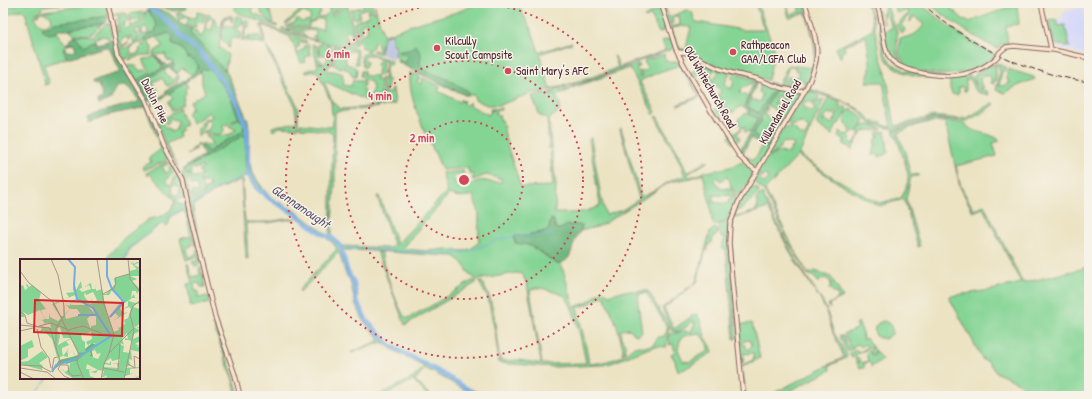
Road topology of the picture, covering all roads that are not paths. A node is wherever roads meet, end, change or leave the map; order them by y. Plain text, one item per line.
1 (108, 3) edge
2 (661, 3) edge
3 (805, 3) edge
4 (876, 3) edge
5 (1041, 3) edge
6 (1051, 49) junction
7 (678, 52) junction
8 (1089, 58) edge
9 (805, 90) junction
10 (757, 170) junction
11 (240, 396) edge
12 (743, 396) edge

1 - 11 street, Dublin Pike
2 - 7 street, Old Whitechurch Road
3 - 9 street, Killendaniel Road
4 - 6 street, bridge
5 - 6 street
6 - 8 street
7 - 9 street
7 - 10 street, Old Whitechurch Road
9 - 10 street, Killendaniel Road
10 - 12 street, Killendaniel Road

